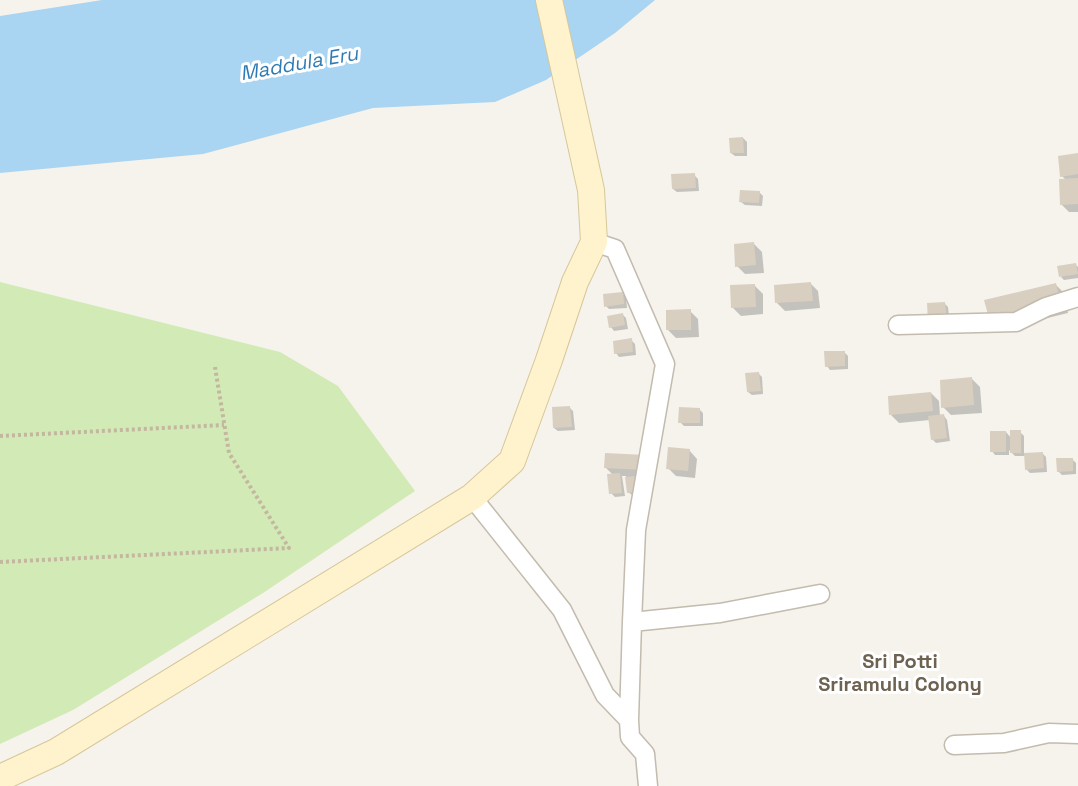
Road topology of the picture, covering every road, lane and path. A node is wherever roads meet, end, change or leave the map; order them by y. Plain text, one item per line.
1 (549, 0) edge
2 (594, 242) junction
3 (1078, 297) edge
4 (898, 325) dead end
5 (215, 367) dead end
6 (224, 425) junction
7 (0, 436) edge
8 (472, 497) junction
9 (0, 562) edge
10 (820, 594) dead end
11 (632, 622) junction
12 (629, 720) junction
13 (1078, 734) edge
14 (954, 746) dead end
15 (0, 778) edge
16 (648, 786) edge

1 - 2 main road
2 - 8 main road
2 - 11 street
3 - 4 street
5 - 6 path
6 - 7 path
6 - 9 path
8 - 12 street
8 - 15 main road
10 - 11 street
11 - 12 street
12 - 16 street
13 - 14 street

